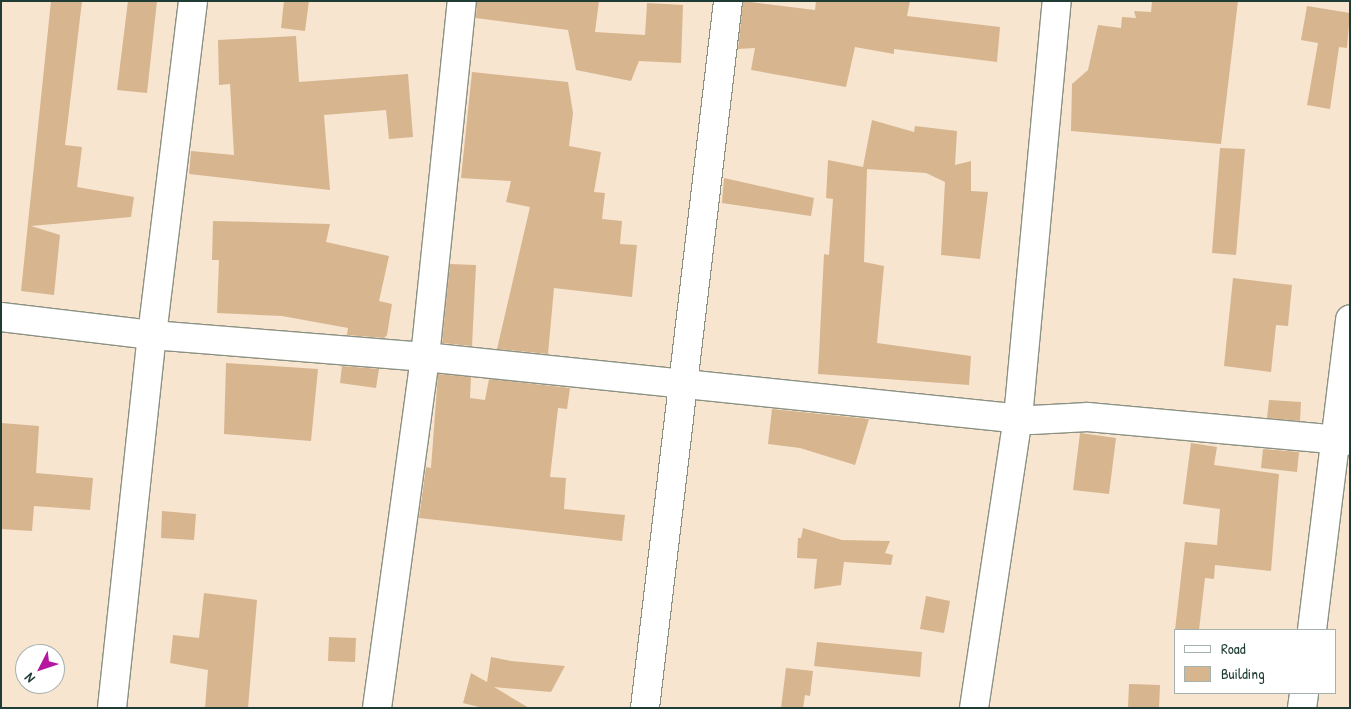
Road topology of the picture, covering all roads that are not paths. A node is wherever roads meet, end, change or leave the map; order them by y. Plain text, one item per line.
1 (193, 1) edge
2 (462, 1) edge
3 (728, 1) edge
4 (1057, 1) edge
5 (1, 318) edge
6 (1350, 319) edge
7 (152, 335) junction
8 (425, 357) junction
9 (684, 386) junction
10 (1018, 418) junction
11 (1343, 440) edge
12 (1312, 629) edge
13 (1304, 694) edge
14 (112, 708) edge
15 (377, 708) edge
16 (645, 708) edge
17 (974, 708) edge
18 (1302, 708) edge

1 - 7 street
2 - 8 street
3 - 9 street
4 - 10 street
5 - 7 street
6 - 11 street
7 - 8 street
7 - 14 street
8 - 9 street
8 - 15 street
9 - 10 street
9 - 16 street
10 - 11 street
10 - 17 street
11 - 12 street
13 - 18 street

